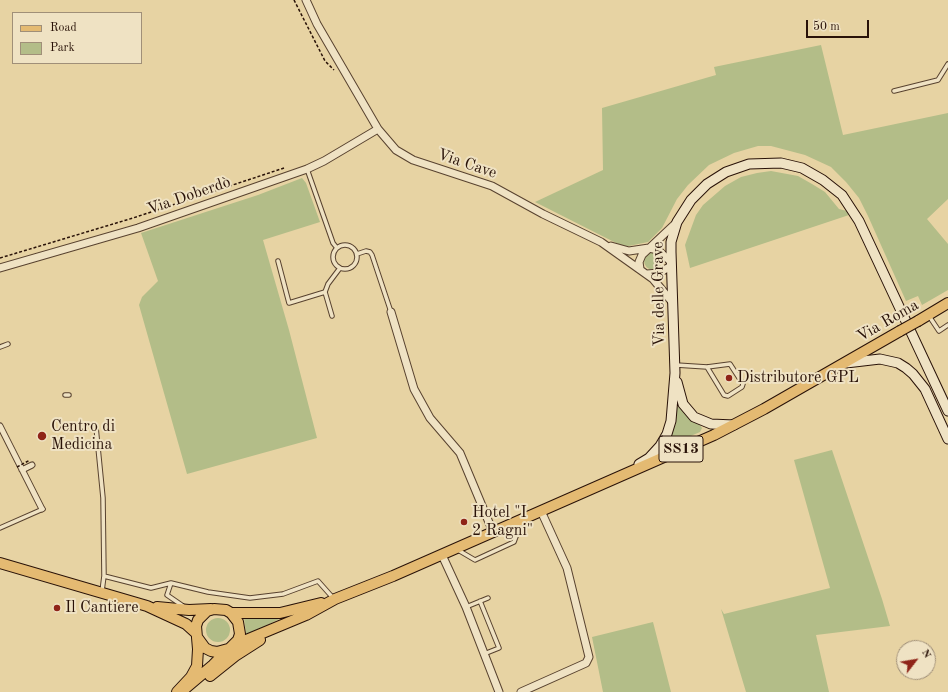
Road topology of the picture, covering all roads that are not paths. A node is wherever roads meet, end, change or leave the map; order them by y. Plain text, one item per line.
1 (306, 0) edge
2 (948, 64) edge
3 (894, 91) dead end
4 (378, 129) junction
5 (308, 169) junction
6 (678, 222) junction
7 (601, 242) junction
8 (337, 248) junction
9 (649, 248) junction
10 (358, 254) junction
11 (278, 261) dead end
12 (671, 264) junction
13 (0, 268) edge
14 (340, 268) junction
15 (640, 269) junction
16 (647, 274) junction
17 (325, 292) junction
18 (673, 303) junction
19 (948, 303) edge
20 (391, 312) joint
21 (928, 315) junction
22 (332, 316) dead end
23 (948, 325) edge
24 (8, 344) dead end
25 (0, 347) edge
26 (843, 364) junction
27 (707, 367) junction
28 (675, 369) junction
29 (948, 411) edge
30 (735, 425) junction
31 (0, 426) edge
32 (96, 427) dead end
33 (948, 439) edge
34 (31, 463) road end
35 (22, 470) junction
36 (626, 473) junction
37 (43, 509) joint
38 (541, 511) junction
39 (522, 519) junction
40 (0, 528) edge
41 (493, 532) junction
42 (456, 549) junction
43 (442, 554) junction
44 (0, 562) edge
45 (104, 576) junction
46 (170, 583) junction
47 (102, 594) junction
48 (488, 598) dead end
49 (335, 599) junction
50 (480, 601) junction
51 (147, 606) junction
52 (466, 607) junction
53 (214, 609) junction
54 (189, 610) junction
55 (231, 613) junction
56 (306, 615) junction
57 (197, 635) junction
58 (232, 647) junction
59 (484, 654) junction
60 (177, 692) edge
61 (181, 692) edge
62 (187, 692) edge
63 (499, 692) edge
64 (521, 692) edge

1 - 4 street, Via Cave
2 - 3 lane
4 - 5 street, Via Doberdò
4 - 7 street, Via Cave
5 - 8 lane
5 - 13 street, Via Doberdò
6 - 9 street
6 - 12 main road, Via delle Grave
6 - 29 main road, Via delle Grave
7 - 9 street
7 - 15 street, Via Cave
8 - 10 lane
8 - 14 lane
9 - 12 street
9 - 15 street
10 - 14 lane
10 - 20 lane
11 - 17 lane
12 - 16 street
12 - 18 main road, Via delle Grave
14 - 17 lane
15 - 16 street, Via Cave
16 - 18 street, Via Cave
17 - 22 lane
18 - 28 main road, Via delle Grave
19 - 21 main road, Via Roma
20 - 41 street
21 - 23 lane
21 - 26 main road, Via Roma, bridge
24 - 25 lane
26 - 30 main road, SS13
26 - 33 main road
27 - 27 lane
27 - 28 lane
28 - 30 main road, Via delle Grave
28 - 36 main road, Via delle Grave
30 - 36 main road, SS13
31 - 35 street
32 - 45 lane
34 - 35 street
35 - 37 street
36 - 38 main road, SS13
37 - 40 lane
38 - 39 main road, SS13
38 - 64 street
39 - 41 main road, SS13
39 - 42 lane
41 - 42 main road, SS13
42 - 43 main road, SS13
43 - 49 main road, SS13
43 - 52 street
44 - 47 main road
45 - 46 lane
45 - 47 lane
46 - 49 lane
46 - 54 lane
47 - 51 main road
48 - 50 lane
49 - 55 main road
49 - 56 main road
50 - 52 lane
50 - 59 lane
51 - 54 main road
51 - 57 main road
52 - 59 street
53 - 54 main road
53 - 55 main road
53 - 57 main road
55 - 58 main road
56 - 58 main road
56 - 62 main road
57 - 58 main road
57 - 60 main road
58 - 61 main road
59 - 63 street

